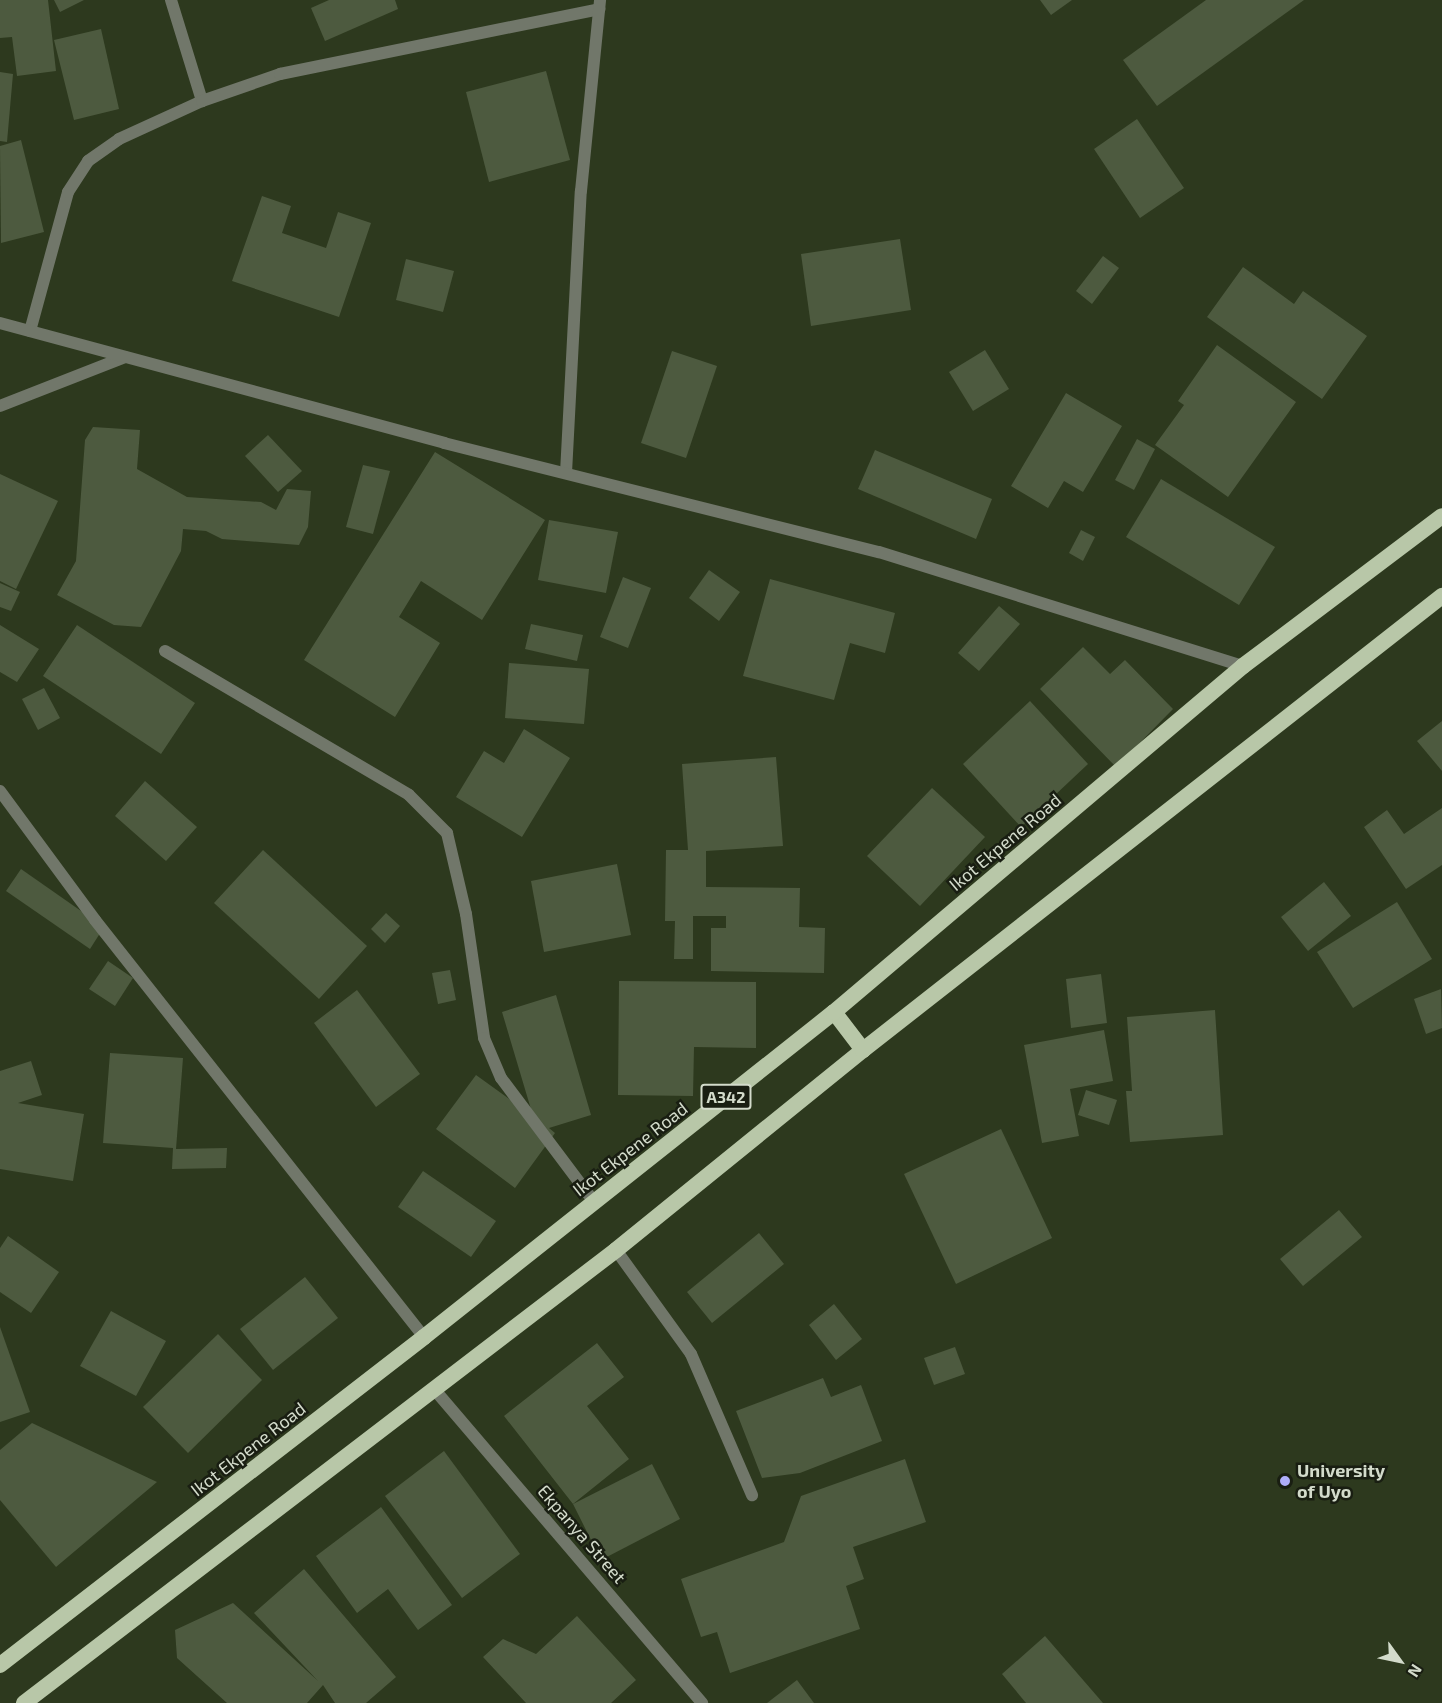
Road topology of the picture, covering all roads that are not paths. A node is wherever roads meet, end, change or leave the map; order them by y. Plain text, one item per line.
1 (171, 0) edge
2 (599, 4) edge
3 (202, 101) junction
4 (0, 323) edge
5 (30, 332) junction
6 (125, 357) junction
7 (0, 406) edge
8 (566, 474) junction
9 (1442, 516) edge
10 (1442, 596) edge
11 (165, 651) dead end
12 (1243, 666) junction
13 (0, 791) edge
14 (834, 1012) junction
15 (863, 1050) junction
16 (594, 1202) junction
17 (616, 1250) junction
18 (424, 1337) junction
19 (434, 1389) junction
20 (752, 1495) dead end
21 (0, 1665) edge
22 (24, 1703) edge
23 (702, 1703) edge

1 - 3 street
2 - 3 street
2 - 8 street
3 - 5 street
4 - 5 street
5 - 6 street
6 - 7 street
6 - 8 street
8 - 12 street
9 - 12 highway, Ikot Ekpene Road / A342
10 - 15 highway, A342
11 - 16 street
12 - 14 highway, Ikot Ekpene Road / A342
13 - 18 street
14 - 15 highway
14 - 16 highway, Ikot Ekpene Road / A342
15 - 17 highway, A342
16 - 18 highway, Ikot Ekpene Road / A342
17 - 19 highway, A342
17 - 20 street
18 - 21 highway, Ikot Ekpene Road / A342
19 - 22 highway, A342
19 - 23 street, Ekpanya Street

